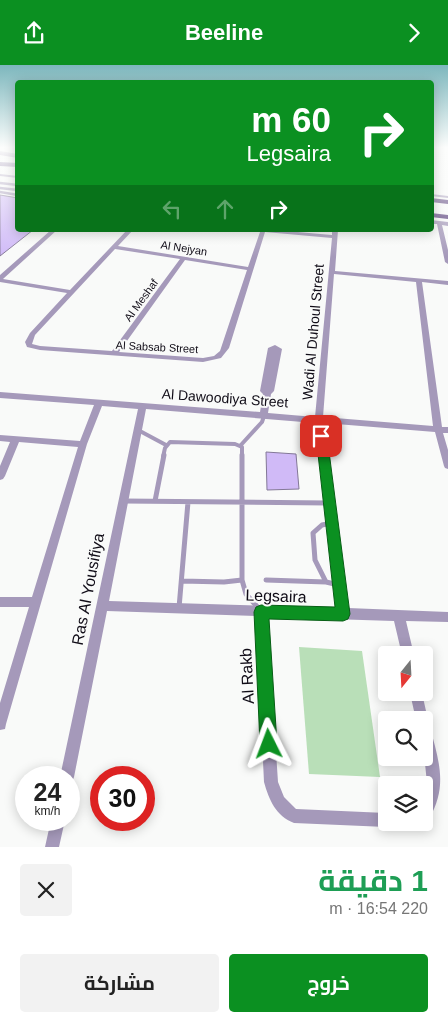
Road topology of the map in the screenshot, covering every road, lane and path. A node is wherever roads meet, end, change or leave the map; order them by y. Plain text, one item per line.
1 (0, 188) edge
2 (15, 190) edge
3 (0, 192) edge
4 (434, 193) edge
5 (15, 194) edge
6 (446, 198) edge
7 (434, 208) edge
8 (448, 209) edge
9 (434, 214) edge
10 (448, 215) edge
11 (434, 222) edge
12 (439, 223) junction
13 (448, 224) edge
14 (46, 232) edge
15 (52, 232) edge
16 (128, 232) edge
17 (262, 232) edge
18 (286, 232) edge
19 (334, 234) edge
20 (113, 247) junction
21 (184, 258) junction
22 (448, 262) edge
23 (251, 269) junction
24 (0, 270) edge
25 (331, 273) junction
26 (0, 279) edge
27 (419, 281) junction
28 (448, 283) edge
29 (71, 292) junction
30 (114, 354) junction
31 (271, 370) dead end
32 (0, 395) edge
33 (99, 403) junction
34 (143, 406) junction
35 (264, 416) junction
36 (319, 419) junction
37 (438, 429) junction
38 (448, 430) edge
39 (138, 431) junction
40 (0, 438) edge
41 (16, 439) junction
42 (83, 444) junction
43 (166, 445) junction
44 (240, 446) junction
45 (448, 466) edge
46 (0, 476) edge
47 (122, 501) junction
48 (155, 501) junction
49 (188, 502) junction
50 (242, 502) junction
51 (329, 503) junction
52 (332, 523) junction
53 (266, 579) dead end
54 (242, 580) junction
55 (182, 581) junction
56 (326, 582) junction
57 (339, 585) junction
58 (0, 601) edge
59 (36, 602) junction
60 (104, 606) junction
61 (179, 609) junction
62 (261, 612) junction
63 (343, 614) junction
64 (399, 616) junction
65 (448, 617) edge
66 (406, 646) edge
67 (0, 724) edge
68 (69, 766) edge
69 (431, 766) edge
70 (433, 789) edge
71 (378, 820) edge
72 (56, 831) edge
73 (52, 847) edge

1 - 2 lane
3 - 5 lane
4 - 6 street
7 - 8 highway
9 - 10 highway
11 - 12 street
12 - 13 street
12 - 22 street
14 - 24 street
15 - 26 street
16 - 20 street, Al Sabsab Street
17 - 23 street, Al Sabsab Street
18 - 19 street
19 - 25 street, Wadi Al Duhoul Street
20 - 21 street, Al Nejyan
20 - 29 street, Al Sabsab Street
21 - 23 street, Al Nejyan
21 - 30 street, Al Meshaf
23 - 30 street, Al Sabsab Street
25 - 27 street
25 - 36 street, Wadi Al Duhoul Street
26 - 29 street
27 - 28 street
27 - 37 street
29 - 30 street, Al Sabsab Street
31 - 35 street
32 - 33 street, Al Dawoodiya Street
33 - 34 street, Al Dawoodiya Street
33 - 42 street
34 - 35 street, Al Dawoodiya Street
34 - 39 street, Ras Al Yousifiya
35 - 36 street, Al Dawoodiya Street
35 - 44 lane
36 - 37 street, Al Dawoodiya Street
36 - 51 street, Wadi Al Duhoul Street
37 - 38 street, Al Dawoodiya Street
37 - 45 street
39 - 43 lane
39 - 47 street, Ras Al Yousifiya
40 - 41 street
41 - 42 street
41 - 46 street
42 - 59 street
43 - 44 lane
43 - 48 lane
44 - 50 lane
47 - 48 lane
47 - 60 street, Ras Al Yousifiya
48 - 49 lane
49 - 50 lane
49 - 55 lane
50 - 51 lane
50 - 54 lane
51 - 52 street, Wadi Al Duhoul Street
52 - 56 lane
52 - 57 street, Wadi Al Duhoul Street
53 - 56 lane
54 - 55 lane
54 - 62 lane
55 - 61 lane
56 - 57 lane
57 - 63 street, Wadi Al Duhoul Street
58 - 59 street
59 - 67 street
60 - 61 street, Legsaira
60 - 68 street, Ras Al Yousifiya
61 - 62 street, Legsaira
62 - 63 street, Legsaira
62 - 71 street, Al Rakb
63 - 64 street, Legsaira
64 - 65 street, Legsaira
64 - 66 street
69 - 70 street
72 - 73 street

